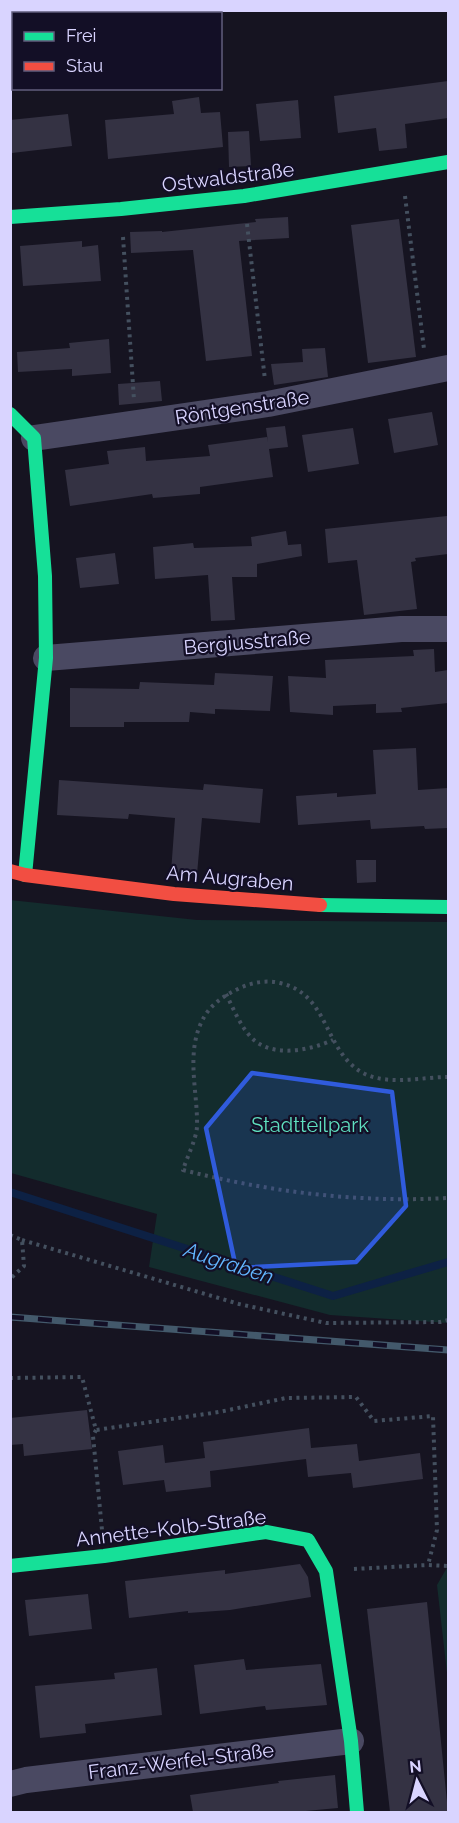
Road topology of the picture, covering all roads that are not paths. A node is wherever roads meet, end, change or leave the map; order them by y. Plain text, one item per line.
1 (448, 162) edge
2 (10, 217) edge
3 (437, 371) edge
4 (10, 414) edge
5 (34, 438) junction
6 (448, 629) edge
7 (46, 658) junction
8 (10, 871) edge
9 (25, 875) junction
10 (448, 908) edge
11 (10, 1566) edge
12 (351, 1741) junction
13 (10, 1784) edge
14 (357, 1812) edge

1 - 2 street, Ostwaldstraße
3 - 5 street, Röntgenstraße
4 - 5 street
5 - 7 street
6 - 7 street, Bergiusstraße
7 - 9 street
8 - 9 street, Am Augraben
9 - 10 street, Am Augraben
11 - 12 street, Annette-Kolb-Straße
12 - 13 street, Franz-Werfel-Straße
12 - 14 street, Annette-Kolb-Straße

